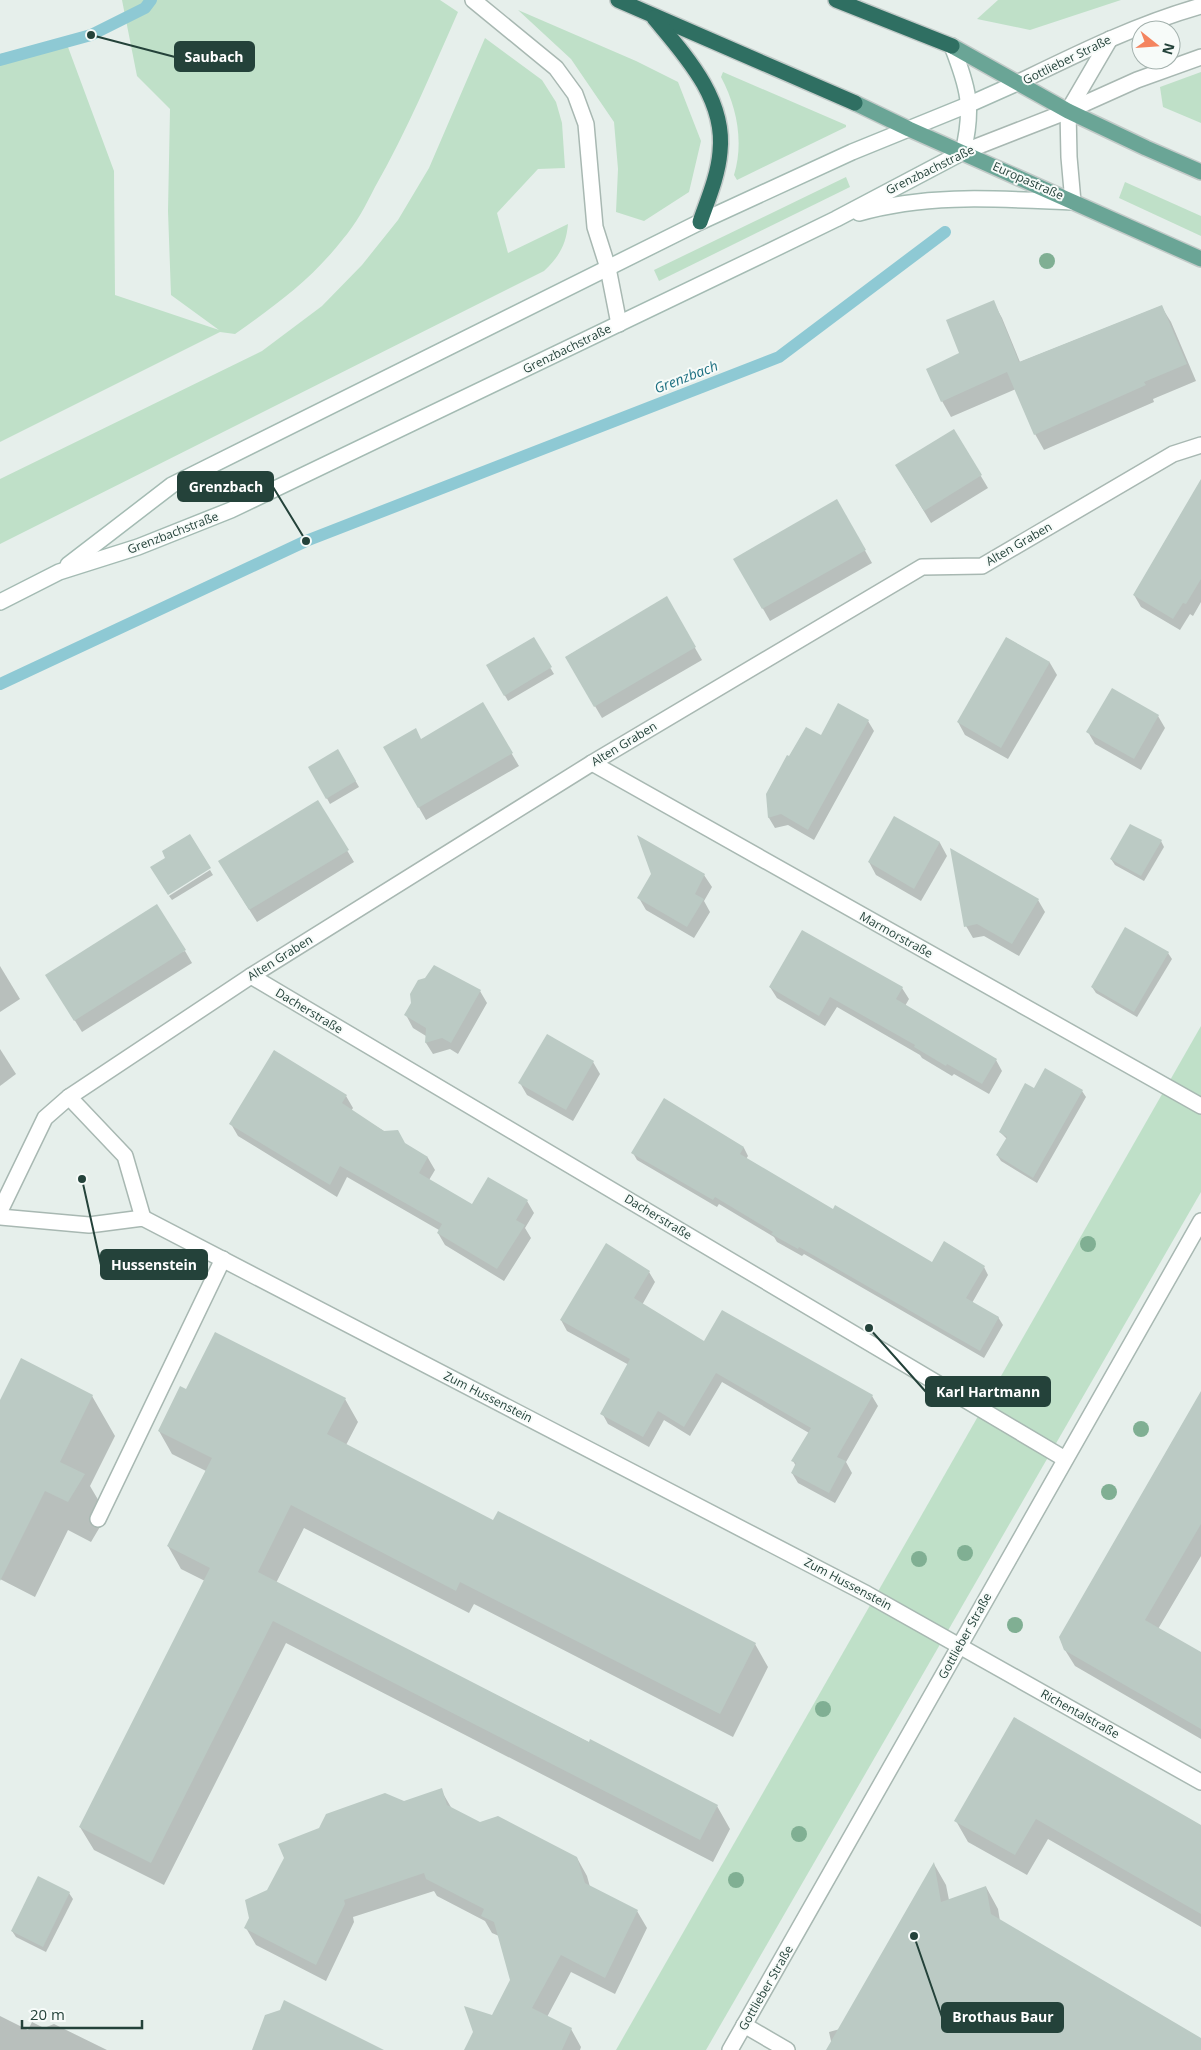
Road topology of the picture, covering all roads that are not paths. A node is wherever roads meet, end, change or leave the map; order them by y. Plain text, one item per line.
1 (473, 0) edge
2 (618, 0) edge
3 (836, 0) edge
4 (1201, 6) edge
5 (652, 15) junction
6 (1110, 39) junction
7 (952, 46) junction
8 (1201, 57) edge
9 (1018, 83) junction
10 (855, 103) joint
11 (970, 104) junction
12 (1068, 111) junction
13 (909, 129) junction
14 (963, 152) junction
15 (1201, 172) edge
16 (1073, 202) junction
17 (836, 219) junction
18 (700, 222) junction
19 (1201, 259) edge
20 (608, 268) junction
21 (619, 324) junction
22 (1201, 445) edge
23 (59, 572) junction
24 (0, 602) edge
25 (592, 763) junction
26 (251, 976) junction
27 (69, 1097) junction
28 (1201, 1106) edge
29 (0, 1211) edge
30 (0, 1217) edge
31 (143, 1218) junction
32 (1201, 1221) edge
33 (223, 1260) junction
34 (1065, 1459) junction
35 (98, 1519) dead end
36 (960, 1646) junction
37 (1201, 1782) edge
38 (744, 2025) junction
39 (730, 2050) edge
40 (787, 2050) edge

1 - 20 street
2 - 5 highway
3 - 7 highway
4 - 6 street, Gottlieber Straße
5 - 10 highway
5 - 18 highway
6 - 9 street, Gottlieber Straße
6 - 12 street
7 - 9 main road
7 - 11 street
8 - 12 street
9 - 11 street, Grenzbachstraße
9 - 12 main road
10 - 13 main road, Europastraße
11 - 13 street, Grenzbachstraße
11 - 14 street
12 - 14 street, Grenzbachstraße
12 - 15 main road
12 - 16 street
13 - 14 main road, Europastraße
13 - 18 street, Grenzbachstraße
14 - 16 main road, Europastraße
14 - 17 street, Grenzbachstraße
16 - 17 street
16 - 19 main road, Europastraße
17 - 21 street, Grenzbachstraße
18 - 20 street, Grenzbachstraße
20 - 21 street
20 - 23 street, Grenzbachstraße
21 - 23 street, Grenzbachstraße
22 - 25 street, Alten Graben
23 - 24 street, Grenzbachstraße
25 - 26 street, Alten Graben
25 - 28 street, Marmorstraße
26 - 27 street, Alten Graben
26 - 34 street, Dacherstraße
27 - 29 street, Alten Graben
27 - 31 street
30 - 31 street
31 - 33 street, Zum Hussenstein
32 - 34 street, Gottlieber Straße
33 - 35 street
33 - 36 street, Zum Hussenstein
34 - 36 street, Gottlieber Straße
36 - 37 street, Richentalstraße
36 - 38 street, Gottlieber Straße
38 - 39 street, Gottlieber Straße
38 - 40 street

